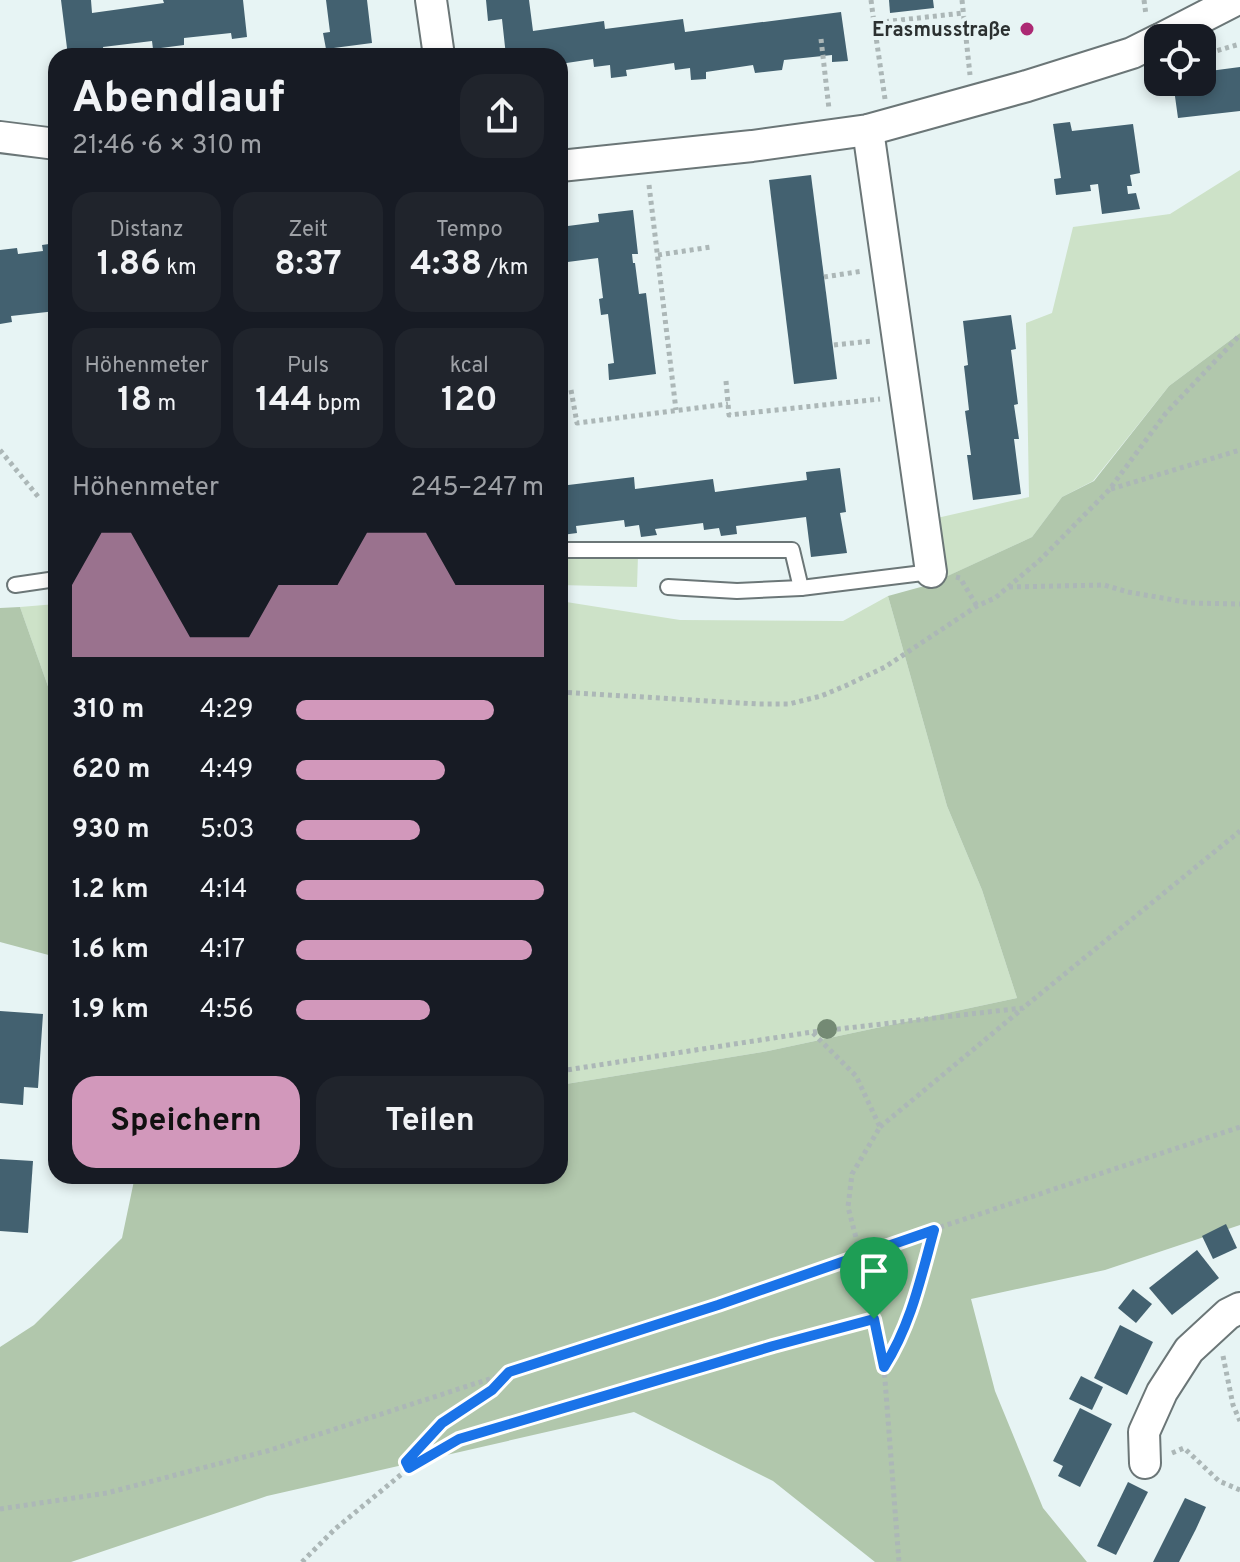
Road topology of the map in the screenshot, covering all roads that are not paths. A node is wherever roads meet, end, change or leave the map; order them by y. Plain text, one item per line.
1 (431, 0) edge
2 (1236, 0) edge
3 (1189, 24) edge
4 (1144, 47) edge
5 (438, 48) edge
6 (878, 128) junction
7 (0, 137) edge
8 (48, 143) edge
9 (568, 165) edge
10 (568, 550) edge
11 (931, 572) joint
12 (48, 580) edge
13 (15, 585) dead end
14 (668, 587) dead end
15 (801, 588) junction
16 (1228, 1317) edge
17 (1145, 1463) road end

1 - 5 street
2 - 3 street
4 - 6 street
6 - 9 street
6 - 11 street
7 - 8 street
10 - 15 lane
11 - 15 lane
12 - 13 lane
14 - 15 lane
16 - 17 street

